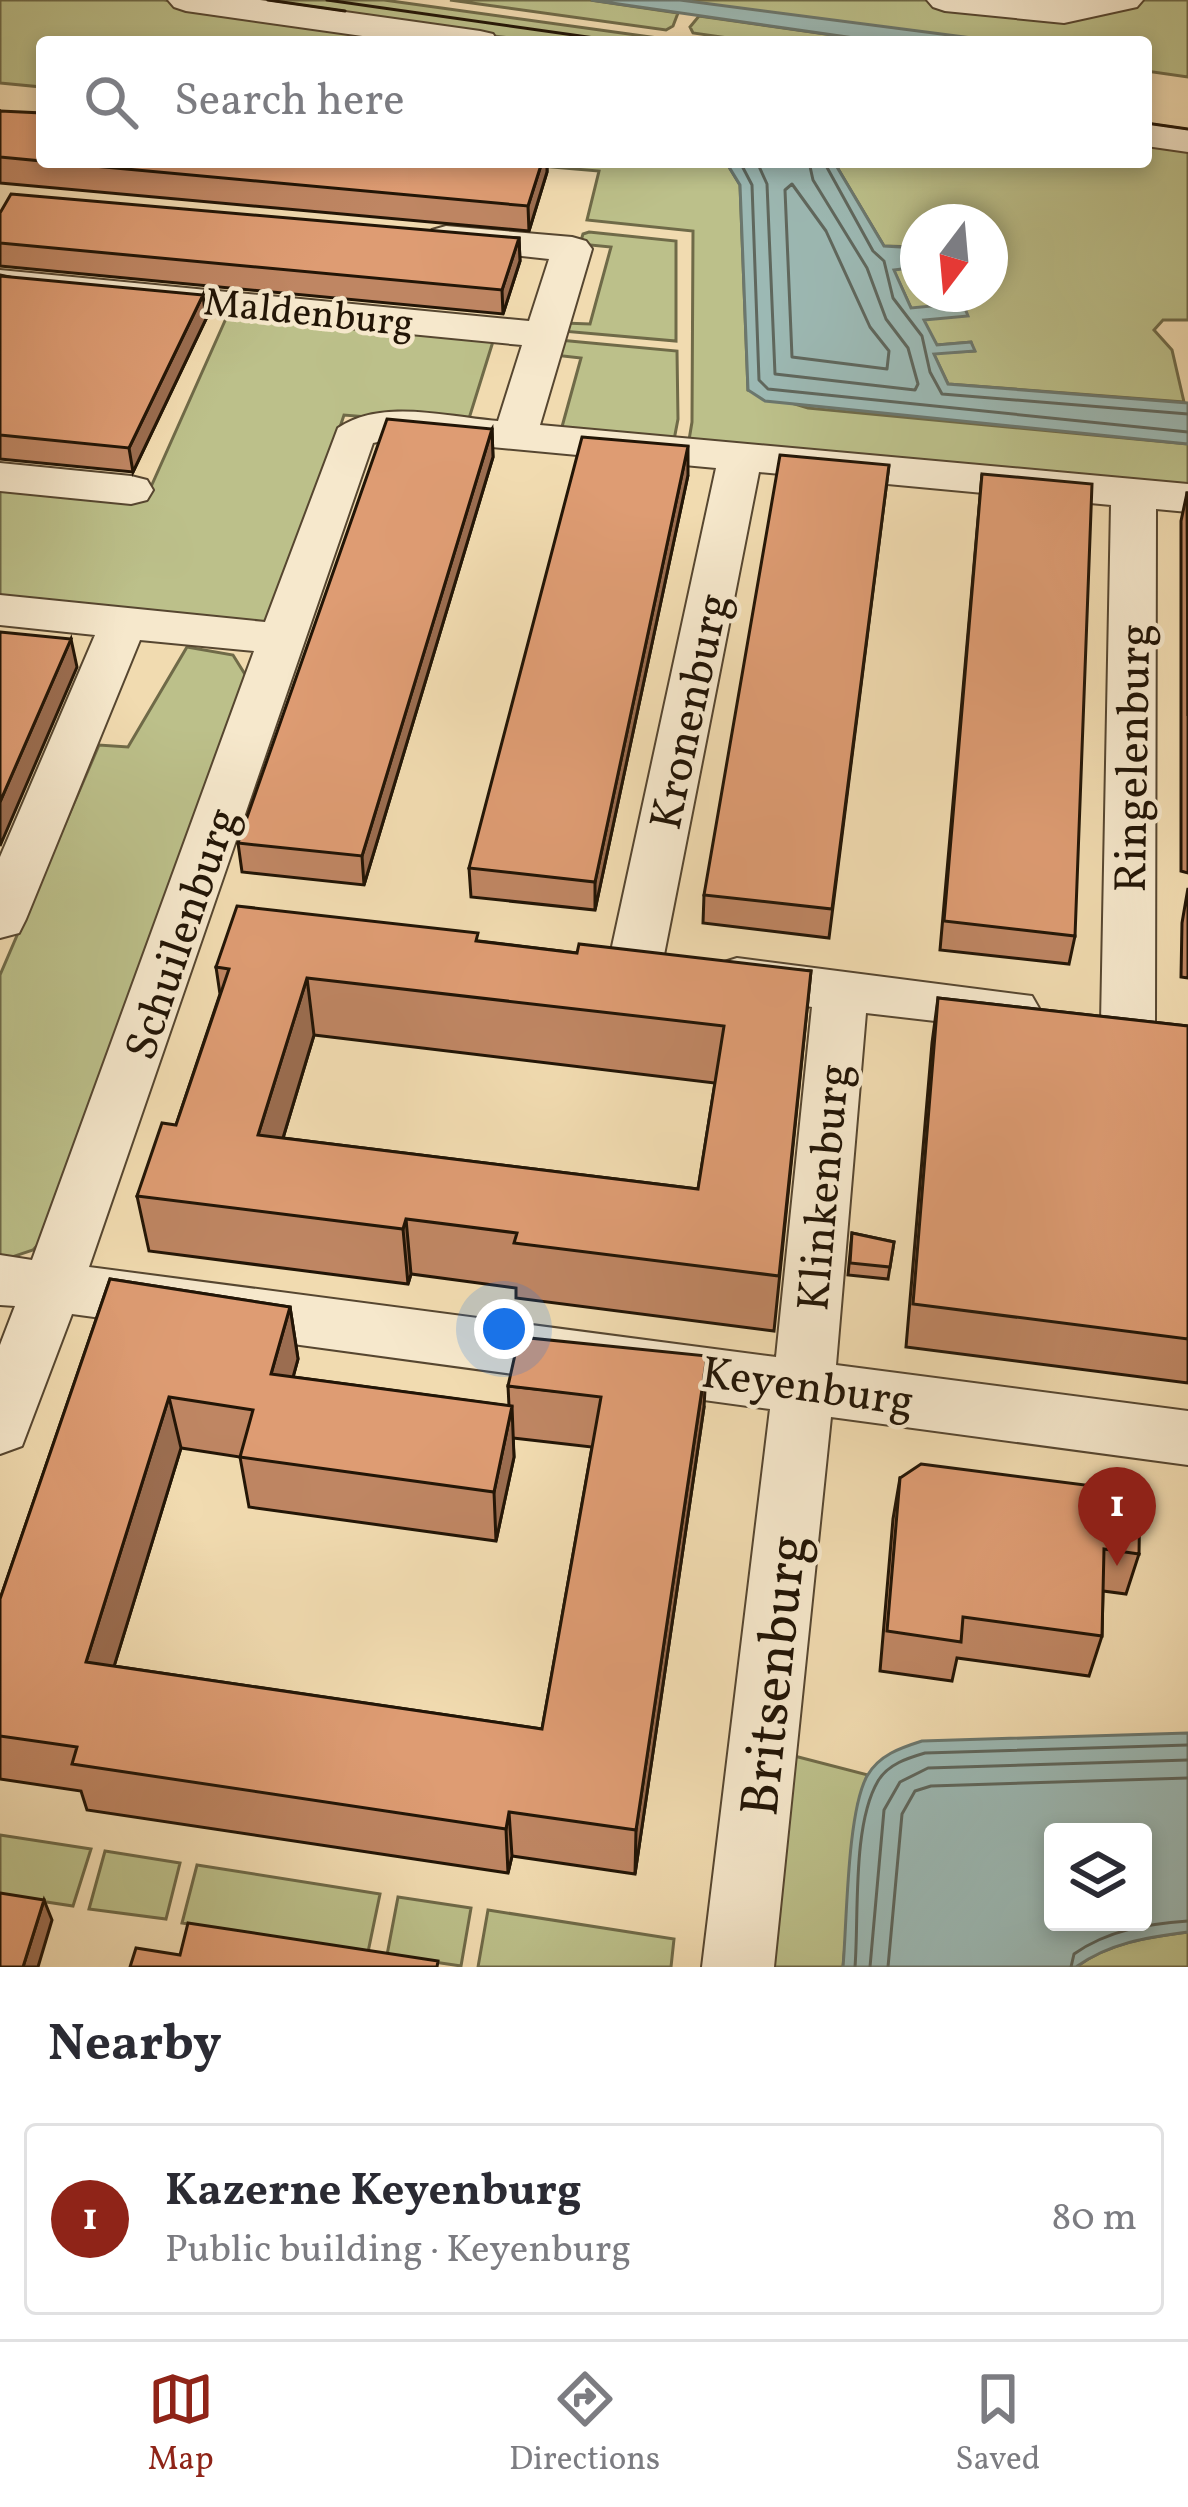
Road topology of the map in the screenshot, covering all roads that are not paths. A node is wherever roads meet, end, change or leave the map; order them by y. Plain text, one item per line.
1 (186, 0) edge
2 (945, 0) edge
3 (1125, 0) edge
4 (438, 36) edge
5 (1152, 137) edge
6 (1188, 141) edge
7 (405, 234) edge
8 (0, 282) edge
9 (547, 335) junction
10 (515, 436) junction
11 (740, 457) junction
12 (0, 477) edge
13 (131, 490) dead end
14 (1134, 493) junction
15 (1188, 498) edge
16 (0, 610) edge
17 (124, 622) junction
18 (285, 639) junction
19 (0, 919) edge
20 (841, 990) junction
21 (27, 1283) edge
22 (804, 1384) junction
23 (0, 1427) edge
24 (1188, 1438) edge
25 (738, 1967) edge

1 - 4 street
2 - 3 street
5 - 6 street
7 - 9 street, Maldenburg
8 - 9 street, Maldenburg
9 - 10 street
10 - 11 street
10 - 18 street, Schuilenburg
11 - 14 street
11 - 20 street, Kronenburg
12 - 13 street
14 - 15 street
14 - 20 street, Ringelenburg
16 - 17 street
17 - 18 street
17 - 19 street
18 - 21 street, Schuilenburg
20 - 22 street, Klinkenburg
21 - 22 street, Keyenburg
21 - 23 street, Schuilenburg
22 - 24 street, Keyenburg
22 - 25 street, Britsenburg

